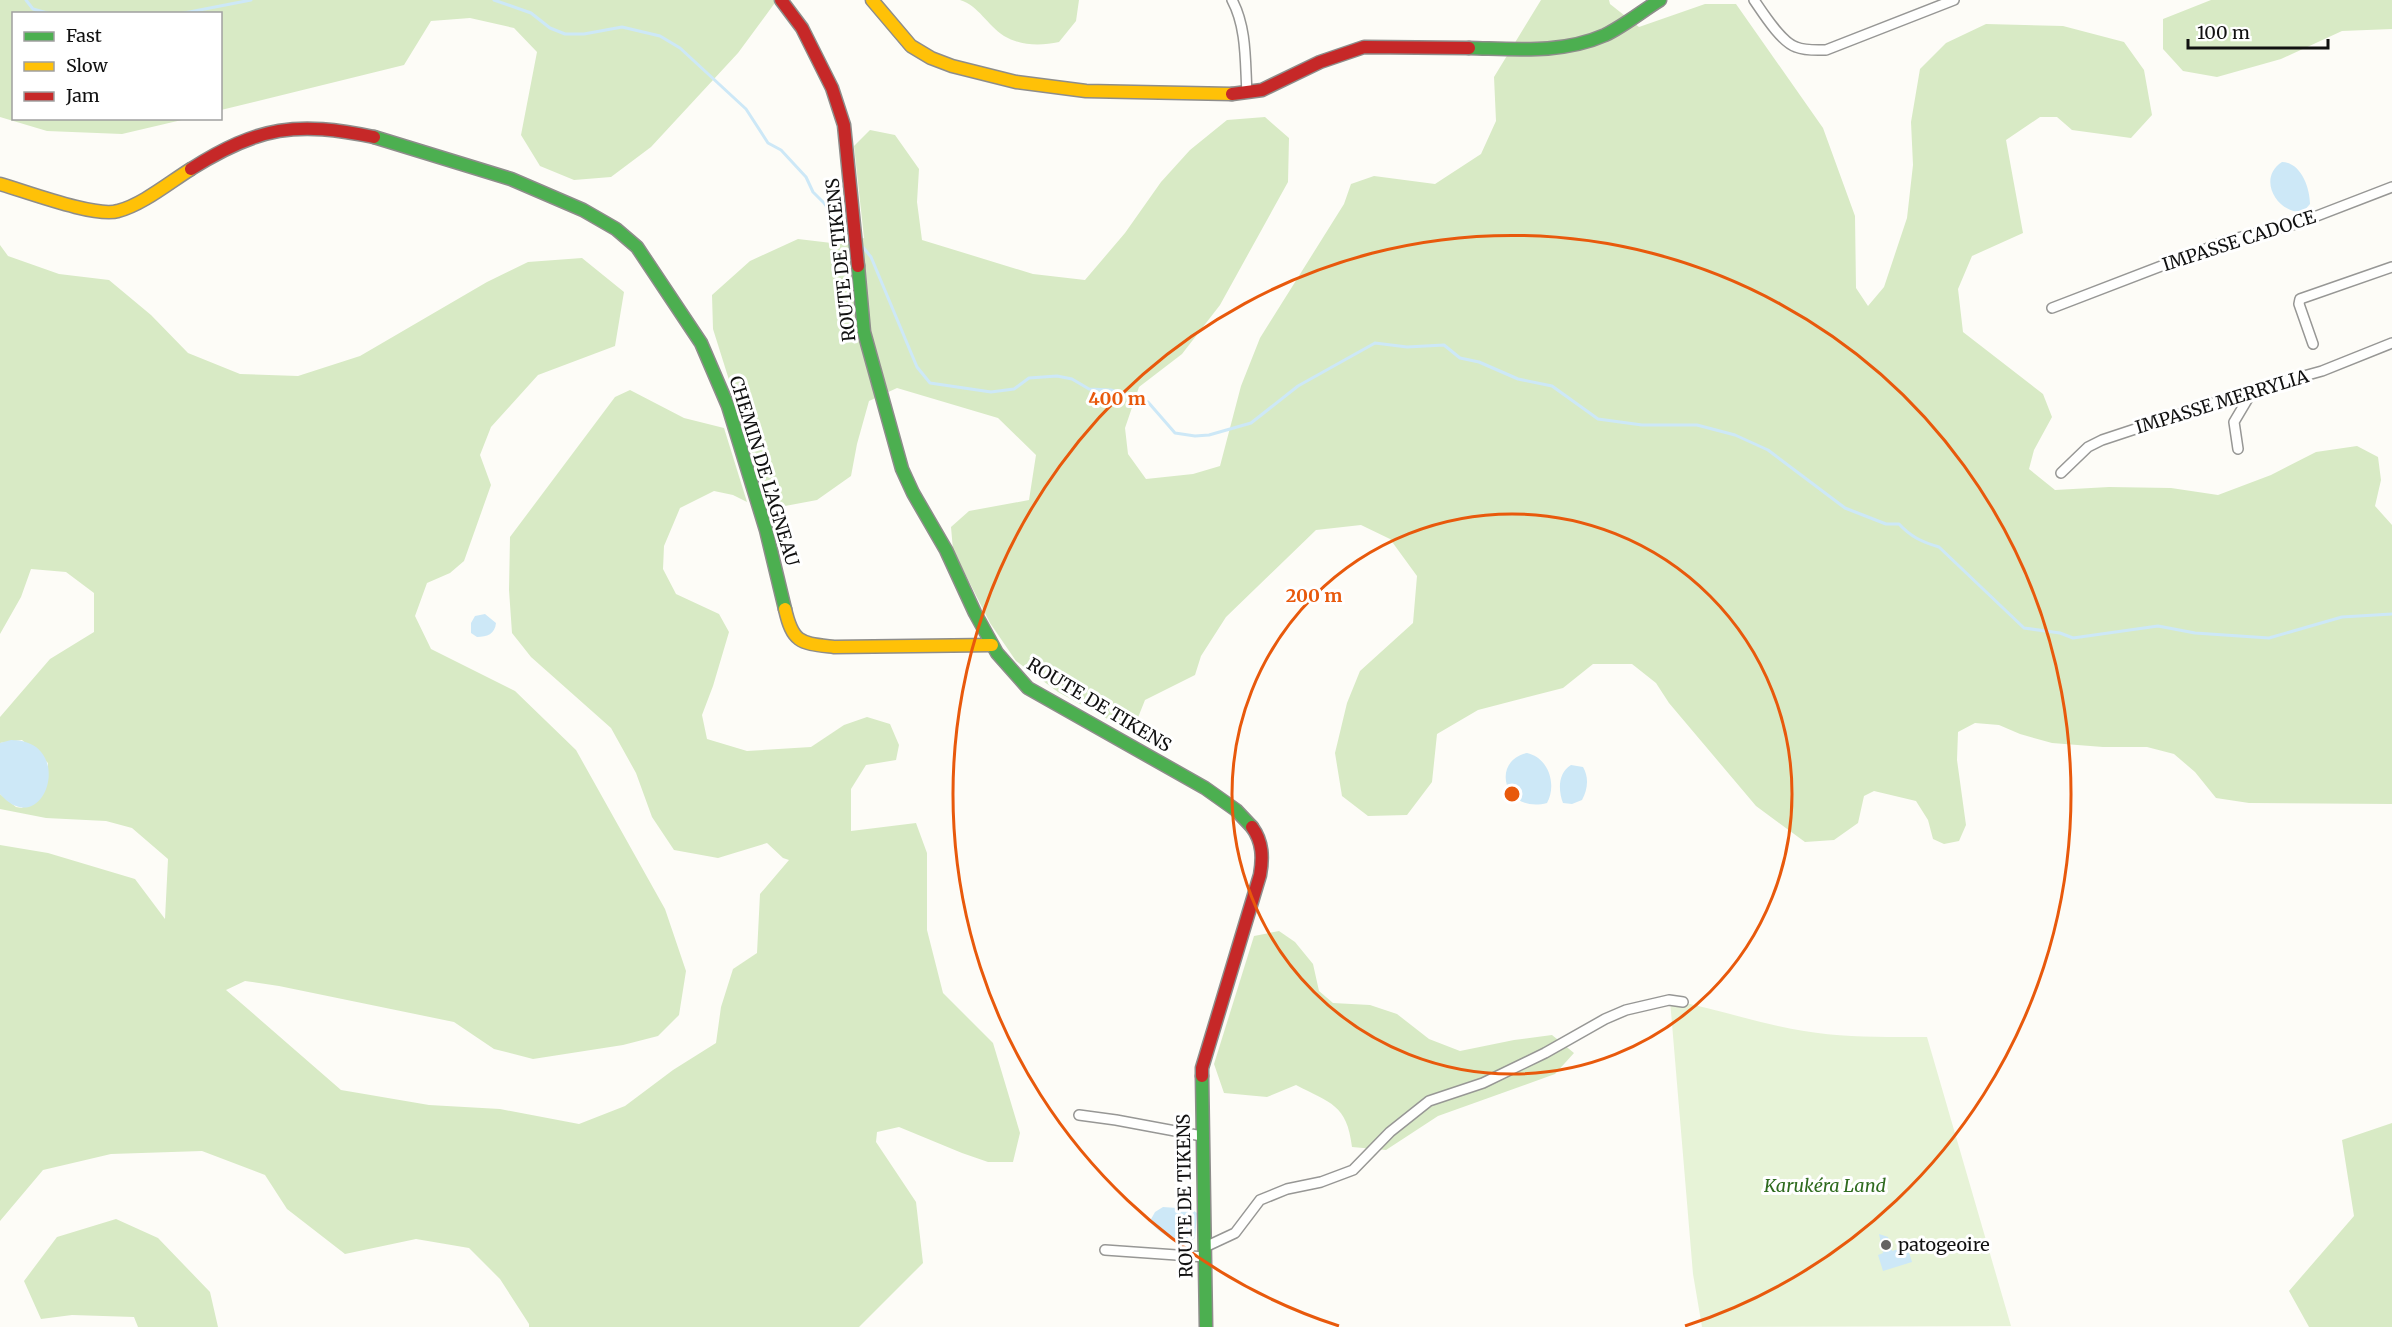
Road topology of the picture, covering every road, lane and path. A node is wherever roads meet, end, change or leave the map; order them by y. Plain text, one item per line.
1 (782, 0) edge
2 (872, 0) edge
3 (1232, 0) edge
4 (1660, 0) edge
5 (1754, 0) edge
6 (1954, 0) edge
7 (1246, 93) junction
8 (0, 184) edge
9 (2392, 187) edge
10 (2392, 267) edge
11 (2052, 309) dead end
12 (2392, 343) edge
13 (2313, 344) dead end
14 (2253, 390) junction
15 (2238, 449) dead end
16 (2061, 473) dead end
17 (992, 645) junction
18 (1683, 1002) dead end
19 (1079, 1116) dead end
20 (1202, 1136) junction
21 (1105, 1250) dead end
22 (1205, 1252) junction
23 (1206, 1327) edge

1 - 17 street, ROUTE DE TIKENS
2 - 7 street
3 - 7 street
4 - 7 street
5 - 6 street
8 - 17 street, CHEMIN DE L’AGNEAU
9 - 11 street, IMPASSE CADOCE
10 - 13 street
12 - 14 street, IMPASSE MERRYLIA
14 - 15 street
14 - 16 street, IMPASSE MERRYLIA
17 - 20 street, ROUTE DE TIKENS
18 - 22 street
19 - 20 street
20 - 22 street, ROUTE DE TIKENS
21 - 22 street
22 - 23 street, ROUTE DE TIKENS

